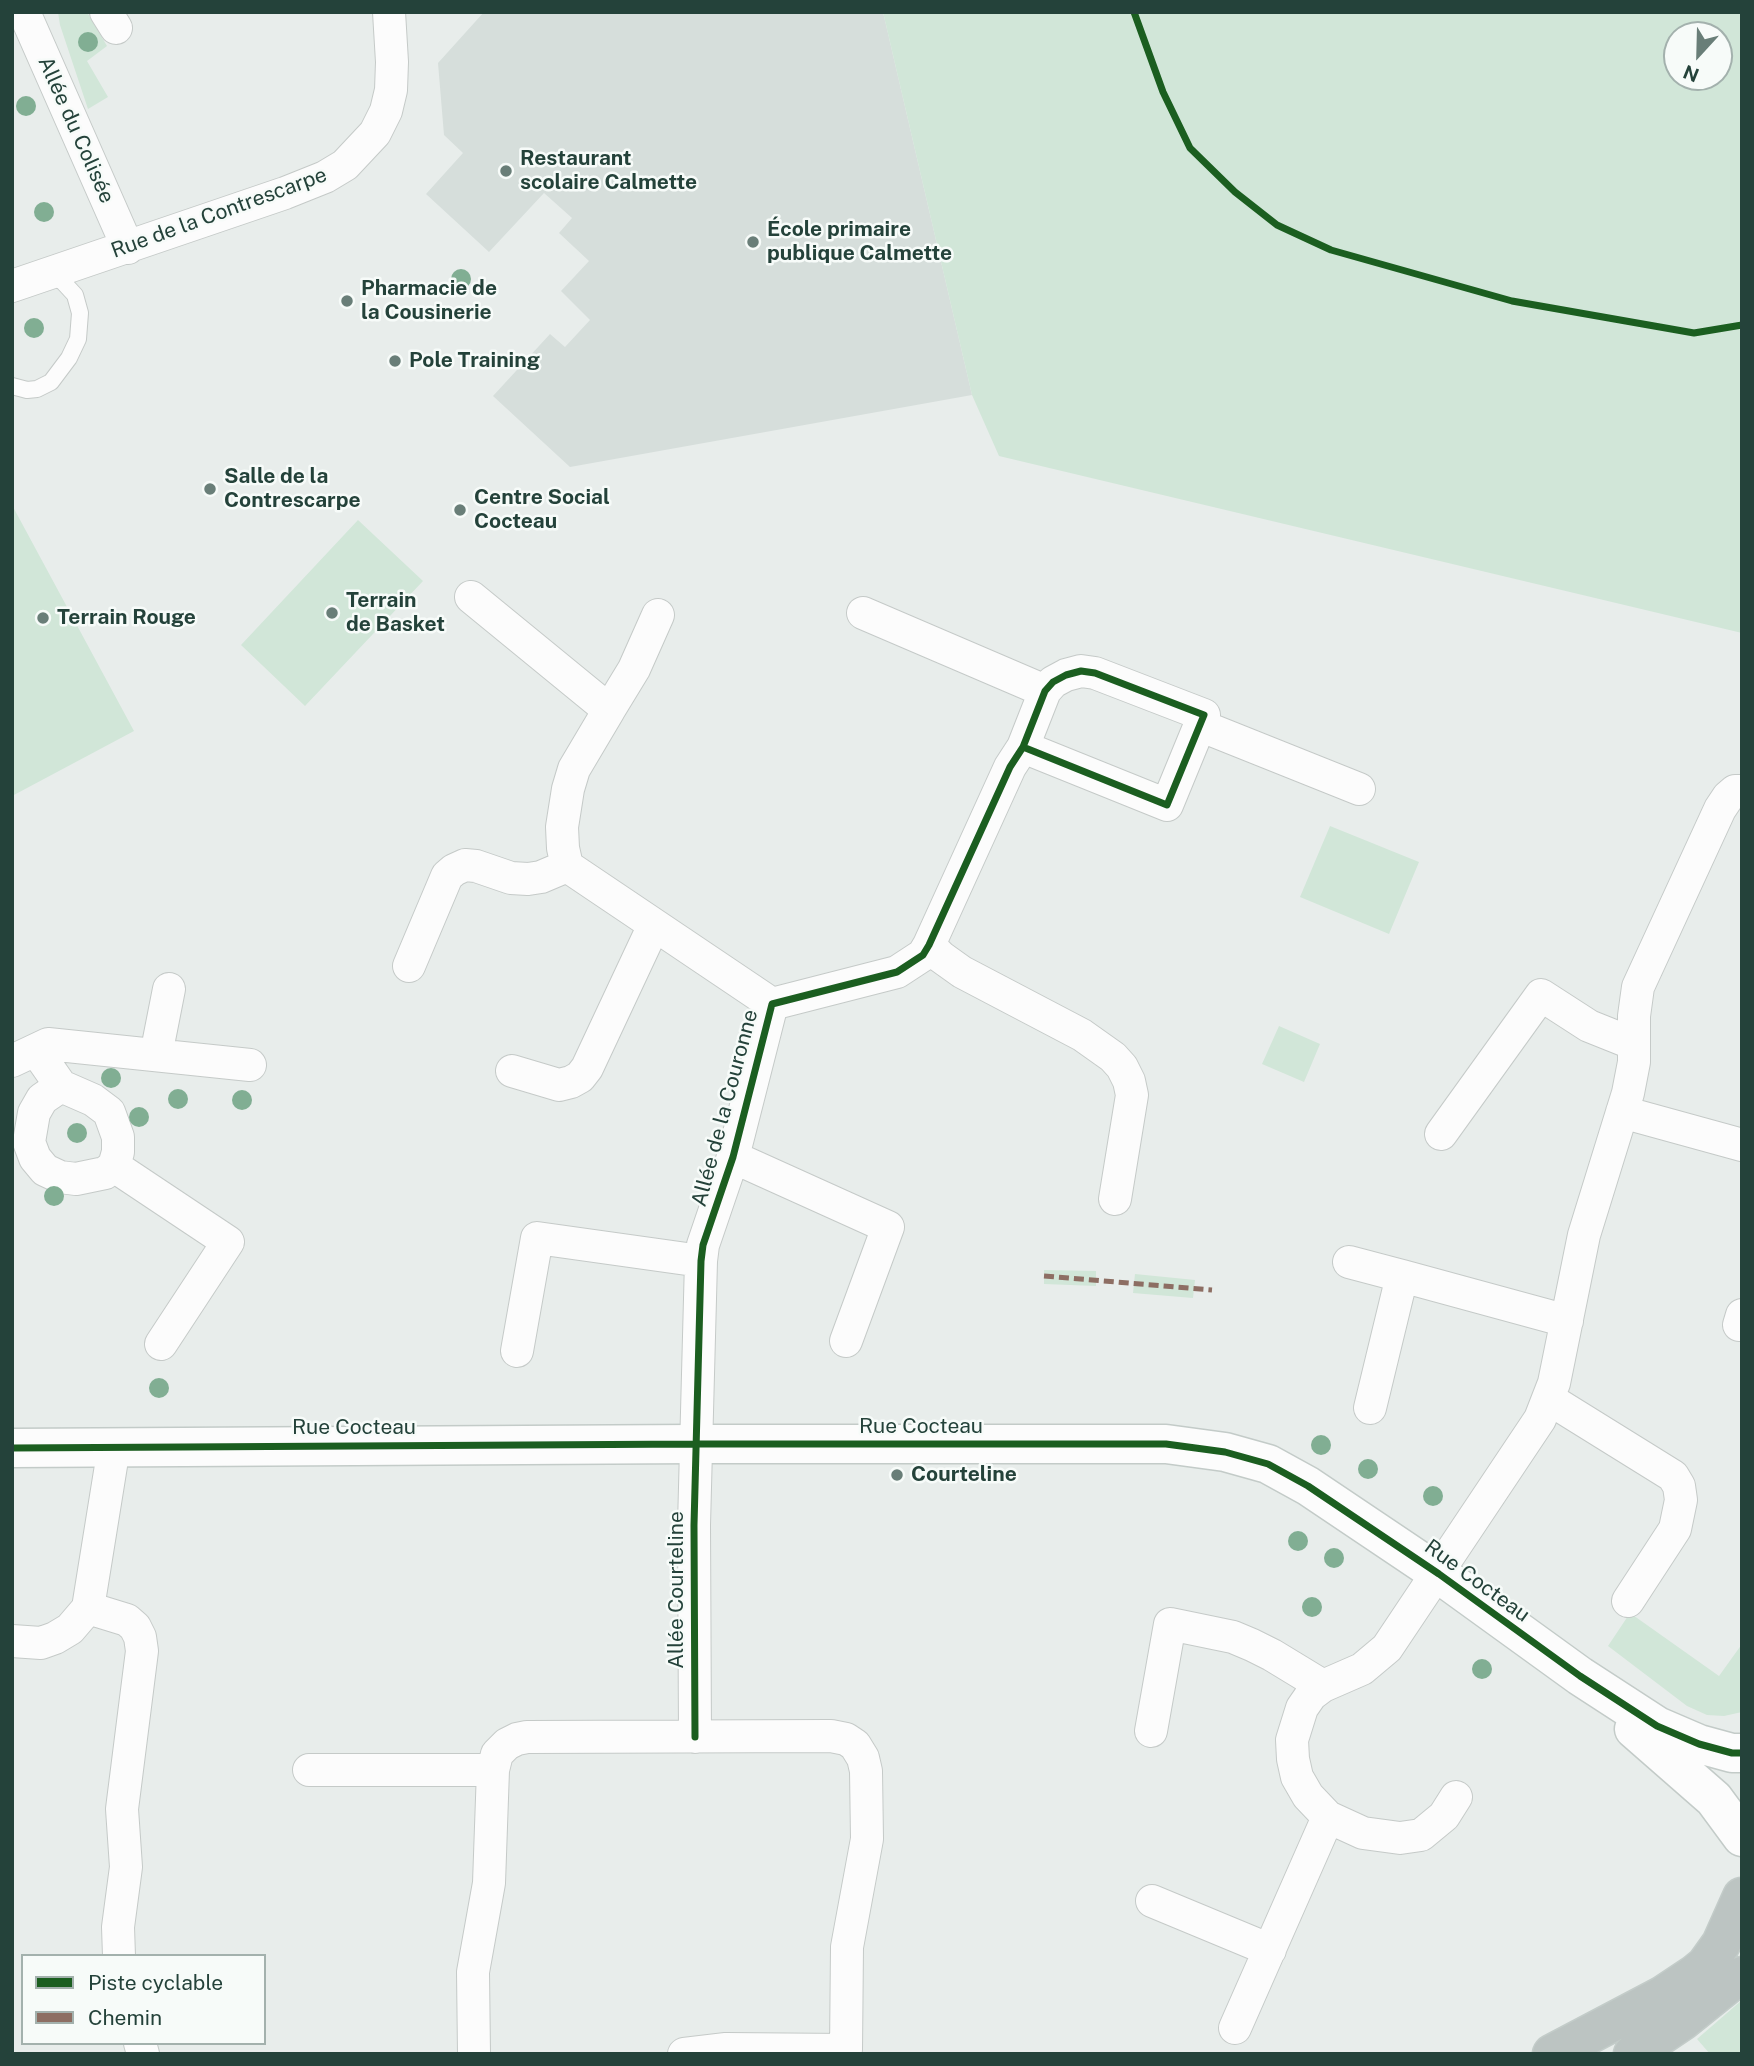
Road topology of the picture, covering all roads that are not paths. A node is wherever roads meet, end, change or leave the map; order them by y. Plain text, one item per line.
1 (24, 12) edge
2 (389, 12) edge
3 (128, 248) junction
4 (46, 274) junction
5 (12, 286) edge
6 (12, 386) edge
7 (471, 597) dead end
8 (863, 613) dead end
9 (658, 615) dead end
10 (1045, 691) junction
11 (609, 710) junction
12 (1199, 725) junction
13 (1023, 747) junction
14 (1359, 789) dead end
15 (1742, 790) edge
16 (567, 866) junction
17 (654, 925) junction
18 (929, 945) junction
19 (409, 966) dead end
20 (169, 989) dead end
21 (772, 1004) junction
22 (1634, 1044) junction
23 (156, 1055) junction
24 (24, 1056) edge
25 (250, 1065) dead end
26 (512, 1071) dead end
27 (61, 1086) junction
28 (1622, 1112) junction
29 (1441, 1134) dead end
30 (1742, 1144) edge
31 (733, 1157) junction
32 (114, 1166) junction
33 (1115, 1199) dead end
34 (701, 1261) junction
35 (1349, 1262) dead end
36 (1402, 1276) junction
37 (1567, 1321) junction
38 (846, 1341) dead end
39 (161, 1344) dead end
40 (517, 1351) dead end
41 (1549, 1399) junction
42 (1370, 1408) dead end
43 (695, 1444) junction
44 (114, 1447) junction
45 (12, 1448) edge
46 (1439, 1574) junction
47 (1628, 1601) dead end
48 (88, 1608) junction
49 (12, 1641) edge
50 (1580, 1676) junction
51 (1323, 1686) junction
52 (1151, 1731) dead end
53 (695, 1737) junction
54 (1742, 1754) edge
55 (309, 1770) dead end
56 (493, 1770) junction
57 (1456, 1797) dead end
58 (1328, 1817) junction
59 (1742, 1837) edge
60 (1742, 1896) edge
61 (1152, 1901) dead end
62 (1270, 1950) junction
63 (118, 1954) edge
64 (1742, 1976) edge
65 (1236, 2028) dead end
66 (1637, 2039) edge
67 (855, 2052) edge
68 (474, 2054) edge
69 (684, 2054) edge
70 (1552, 2054) edge

1 - 3 street, Allée du Colisée
2 - 3 street, Rue de la Contrescarpe
3 - 4 street, Rue de la Contrescarpe
4 - 5 street, Rue de la Contrescarpe
4 - 6 lane
7 - 11 street
8 - 10 street
9 - 11 street
10 - 12 street
10 - 13 street, Allée de la Couronne
11 - 16 street
12 - 13 street
12 - 14 street
13 - 18 street, Allée de la Couronne
15 - 22 street
16 - 17 street, Allée de la Couronne
16 - 19 street
17 - 21 street, Allée de la Couronne
17 - 26 street
18 - 21 street, Allée de la Couronne
18 - 33 street
20 - 23 street
21 - 31 street, Allée de la Couronne
22 - 28 street
22 - 29 street
23 - 24 street
23 - 25 street
24 - 27 street
27 - 32 street
27 - 32 street
28 - 30 street
28 - 37 street
31 - 34 street, Allée de la Couronne
31 - 38 street, Allée de la Couronne
32 - 39 street
34 - 40 street
34 - 43 street, Allée de la Couronne
35 - 36 street
36 - 37 street
36 - 42 street
37 - 41 street
41 - 46 street
41 - 47 street
43 - 44 street, Rue Cocteau
43 - 46 street, Rue Cocteau
43 - 53 street, Allée Courteline
44 - 45 street, Rue Cocteau
44 - 48 street
46 - 50 street, Rue Cocteau
46 - 51 street
48 - 49 street
48 - 63 street
50 - 54 street, Rue Cocteau
50 - 59 street, Rue Cocteau
51 - 52 street
51 - 58 street
53 - 56 street
53 - 67 street
55 - 56 street
56 - 68 street
57 - 58 street
58 - 62 street
60 - 66 highway
61 - 62 street
62 - 65 street
64 - 66 highway
66 - 70 highway
67 - 69 street

